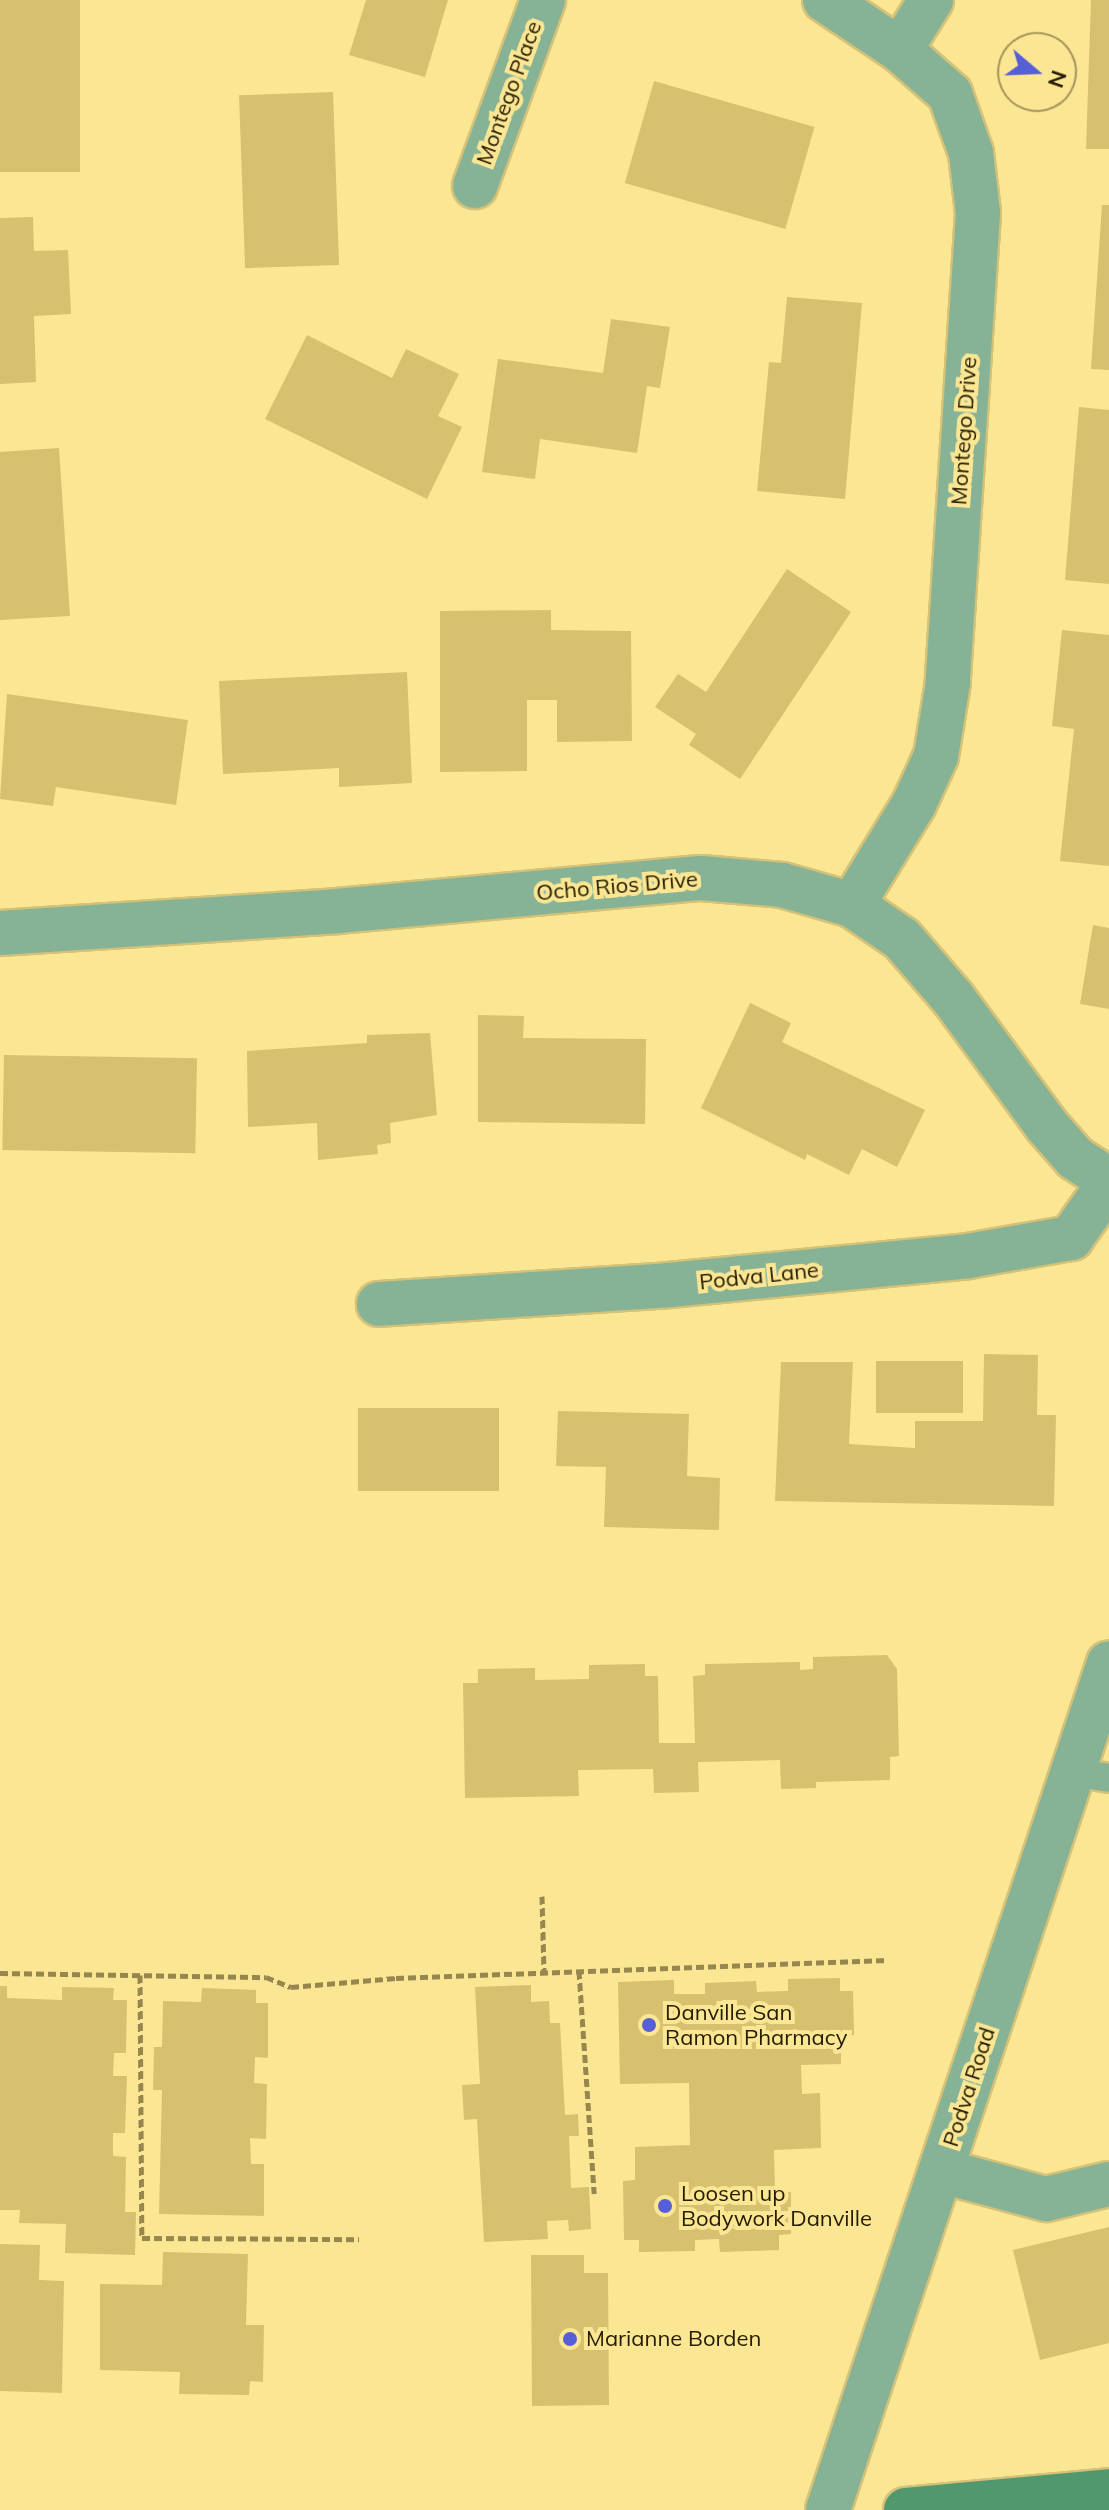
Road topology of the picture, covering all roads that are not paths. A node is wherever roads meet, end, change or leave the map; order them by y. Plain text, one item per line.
1 (543, 0) edge
2 (825, 0) edge
3 (931, 0) edge
4 (900, 50) junction
5 (475, 186) dead end
6 (852, 905) junction
7 (0, 933) edge
8 (1109, 1182) edge
9 (379, 1304) dead end
10 (1109, 1663) edge
11 (1091, 1775) edge
12 (942, 2171) junction
13 (1109, 2184) edge
14 (1109, 2491) edge
15 (828, 2510) edge
16 (906, 2510) edge

1 - 5 street, Montego Place
2 - 4 street, Montego Drive
3 - 4 street
4 - 6 street, Montego Drive
6 - 7 street, Ocho Rios Drive
6 - 8 street, Ocho Rios Drive
8 - 9 street, Podva Lane
10 - 11 street, Podva Road
11 - 12 street, Podva Road
12 - 13 street
12 - 15 street, Podva Road
14 - 16 main road

